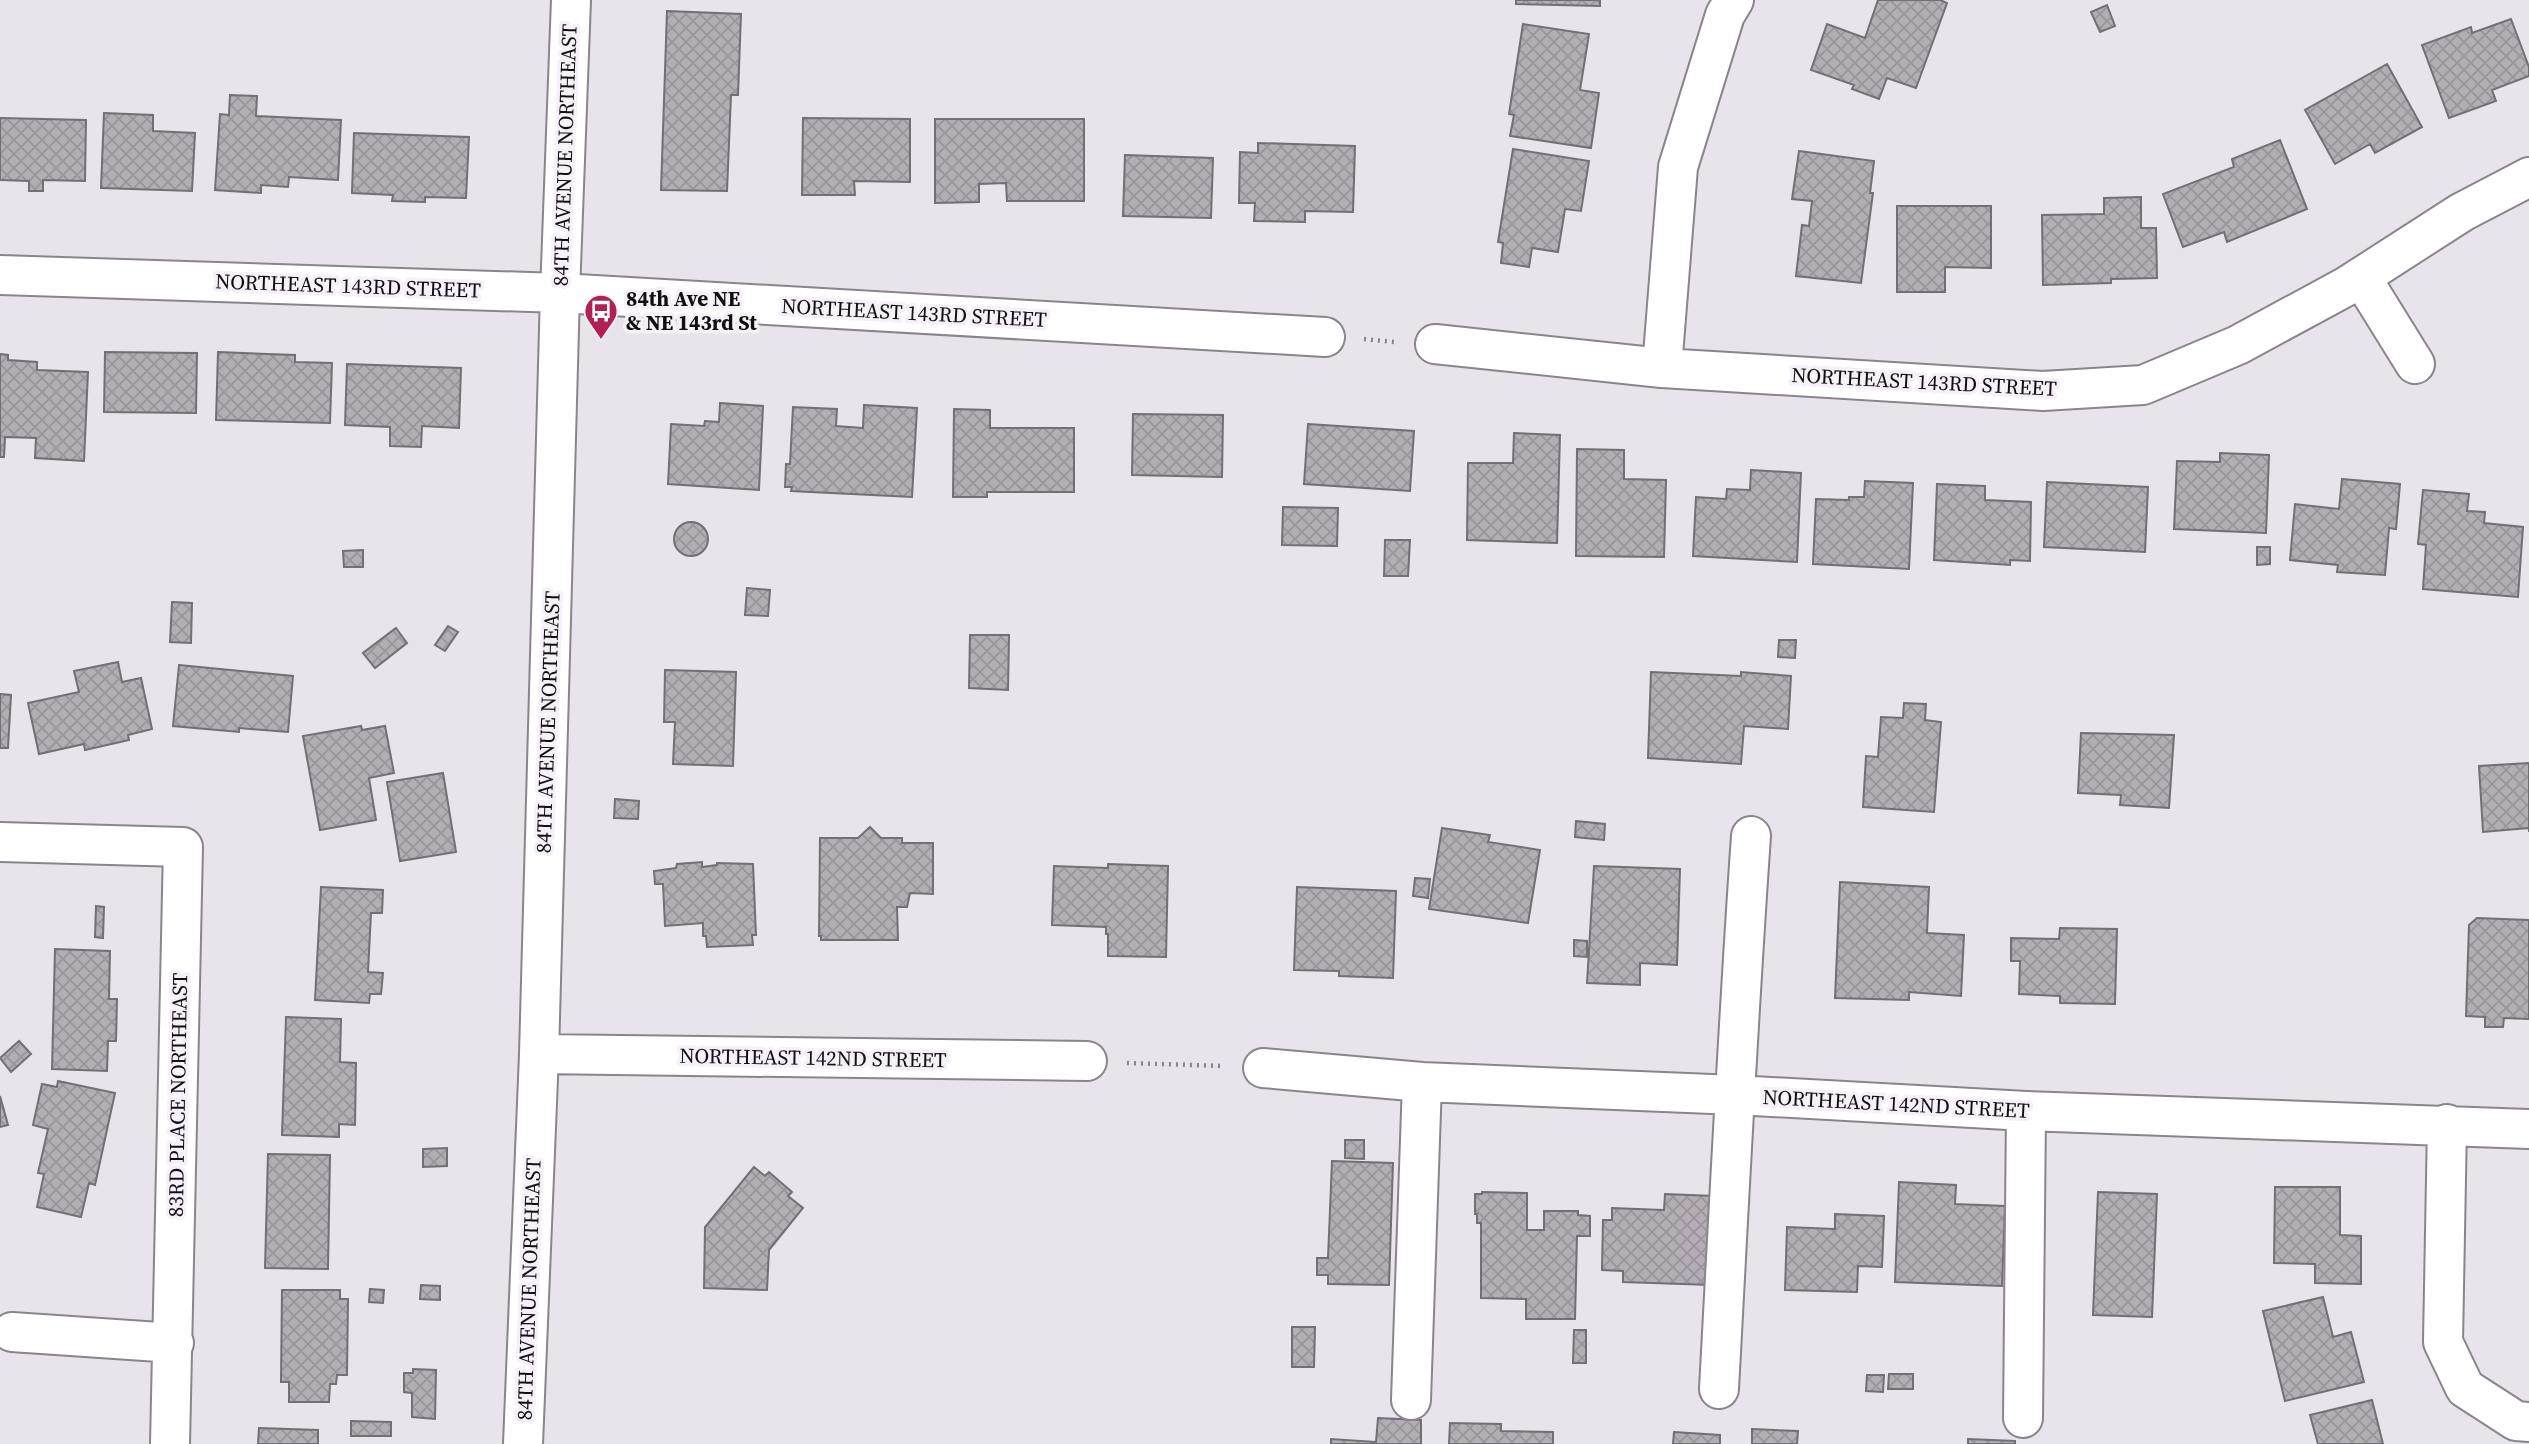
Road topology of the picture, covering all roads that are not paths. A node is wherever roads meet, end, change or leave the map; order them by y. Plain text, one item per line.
1 (571, 0) edge
2 (1734, 0) edge
3 (2529, 177) edge
4 (0, 275) edge
5 (2361, 277) junction
6 (560, 293) junction
7 (1325, 337) road end
8 (1435, 344) road end
9 (2415, 364) dead end
10 (1662, 368) junction
11 (1751, 836) dead end
12 (0, 842) edge
13 (539, 1054) junction
14 (1087, 1061) road end
15 (1263, 1068) road end
16 (1422, 1082) junction
17 (1736, 1095) junction
18 (2026, 1111) junction
19 (2447, 1125) junction
20 (2529, 1129) edge
21 (12, 1332) dead end
22 (174, 1343) junction
23 (1719, 1389) dead end
24 (1410, 1400) dead end
25 (2023, 1418) dead end
26 (2529, 1422) edge
27 (170, 1444) edge
28 (523, 1444) edge

1 - 6 street, 84TH AVENUE NORTHEAST
2 - 10 street
3 - 5 street, NORTHEAST 143RD STREET
4 - 6 street, NORTHEAST 143RD STREET
5 - 9 street
5 - 10 street, NORTHEAST 143RD STREET
6 - 7 street, NORTHEAST 143RD STREET
6 - 13 street, 84TH AVENUE NORTHEAST
8 - 10 street, NORTHEAST 143RD STREET
11 - 17 street
12 - 22 street, 83RD PLACE NORTHEAST
13 - 14 street, NORTHEAST 142ND STREET
13 - 28 street, 84TH AVENUE NORTHEAST
15 - 16 street, NORTHEAST 142ND STREET
16 - 17 street, NORTHEAST 142ND STREET
16 - 24 street
17 - 18 street, NORTHEAST 142ND STREET
17 - 23 street
18 - 19 street, NORTHEAST 142ND STREET
18 - 25 street
19 - 20 street, NORTHEAST 142ND STREET
19 - 26 street
21 - 22 street
22 - 27 street, 83RD PLACE NORTHEAST

